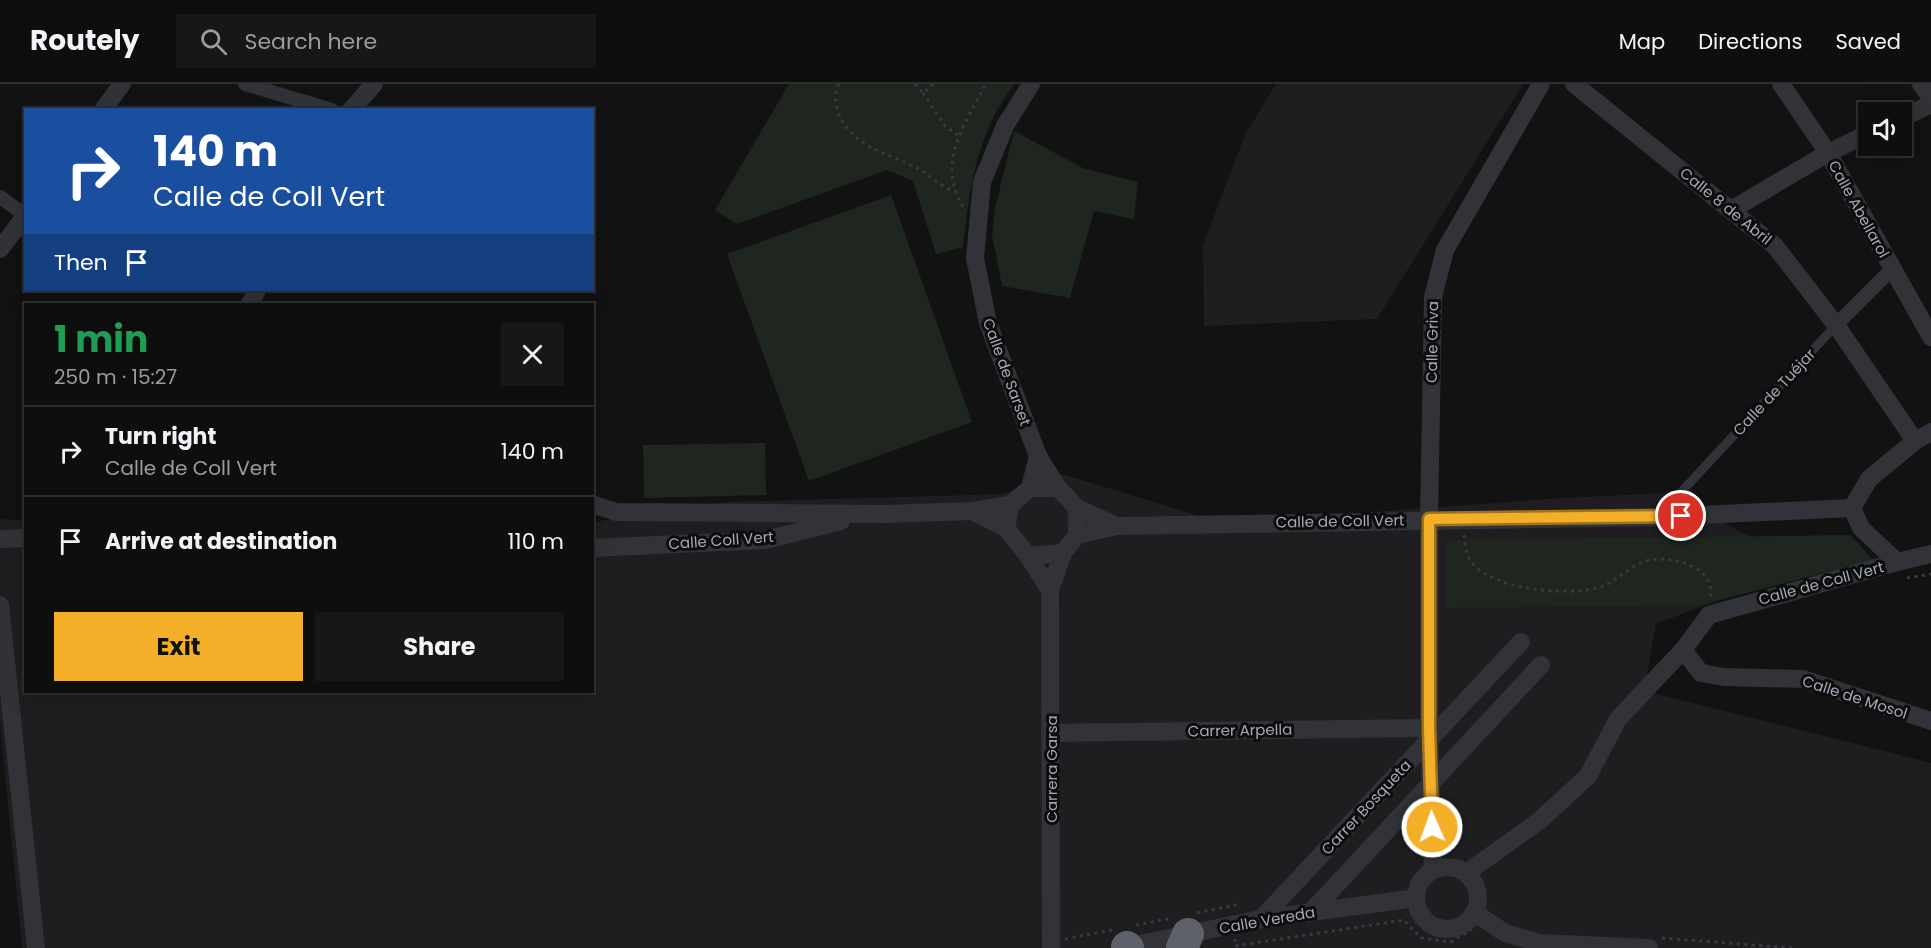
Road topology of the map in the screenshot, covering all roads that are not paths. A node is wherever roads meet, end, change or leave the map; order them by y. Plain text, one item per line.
1 (122, 84) edge
2 (245, 84) edge
3 (374, 84) edge
4 (1031, 84) edge
5 (1541, 84) edge
6 (1574, 84) edge
7 (1781, 84) edge
8 (1921, 84) edge
9 (1931, 98) edge
10 (1931, 104) edge
11 (104, 108) edge
12 (326, 108) edge
13 (353, 108) edge
14 (1912, 113) edge
15 (1858, 138) edge
16 (1828, 153) junction
17 (0, 197) edge
18 (1731, 210) junction
19 (24, 214) edge
20 (24, 216) edge
21 (0, 249) edge
22 (1892, 270) junction
23 (1836, 325) junction
24 (1931, 337) edge
25 (1923, 436) edge
26 (1038, 456) junction
27 (1030, 488) junction
28 (1058, 488) junction
29 (594, 505) edge
30 (1010, 505) junction
31 (1077, 508) junction
32 (1852, 508) junction
33 (972, 511) junction
34 (884, 514) junction
35 (1658, 516) junction
36 (1429, 519) junction
37 (1117, 526) junction
38 (1006, 528) junction
39 (1077, 534) junction
40 (0, 538) edge
41 (24, 538) edge
42 (594, 548) edge
43 (1063, 553) junction
44 (1931, 554) edge
45 (1028, 556) junction
46 (1892, 563) junction
47 (1050, 590) junction
48 (0, 604) edge
49 (1521, 642) dead end
50 (1683, 650) junction
51 (1541, 665) dead end
52 (1931, 721) edge
53 (1050, 733) junction
54 (1430, 733) junction
55 (1431, 783) junction
56 (1433, 870) junction
57 (1466, 873) junction
58 (1416, 897) junction
59 (1311, 912) junction
60 (1261, 919) junction
61 (1474, 920) junction
62 (1184, 928) edge
63 (1125, 939) edge
64 (1650, 943) edge
65 (1051, 944) edge
66 (1589, 947) edge
67 (36, 948) edge

1 - 11 street
2 - 12 street
3 - 13 street
4 - 26 street, Calle de Sarset
5 - 36 street, Calle Griva
6 - 18 street, Calle 8 de Abril
7 - 16 street, Calle Abellarol
8 - 9 street
10 - 14 street
15 - 16 street
16 - 18 street
16 - 22 street, Calle Abellarol
17 - 19 street
18 - 23 street, Calle 8 de Abril
20 - 21 street
22 - 23 street, Calle de Tuéjar
22 - 24 street, Calle Abellarol
23 - 25 street, Calle 8 de Abril
23 - 35 lane, Calle de Tuéjar
25 - 32 street
26 - 27 street
26 - 28 street, Calle de Sarset
27 - 28 street
27 - 30 street
28 - 31 street
29 - 34 street, Calle Coll Vert
30 - 33 street, Calle Coll Vert
30 - 38 street
31 - 37 street, Calle de Coll Vert
31 - 39 street
32 - 35 street, Calle de Coll Vert
32 - 46 street
33 - 34 street, Calle Coll Vert
33 - 38 street, Calle Coll Vert
34 - 42 street, Calle Coll Vert
35 - 36 street, Calle de Coll Vert
36 - 37 street, Calle de Coll Vert
36 - 54 street, Calle Griva
37 - 39 street, Calle de Coll Vert
38 - 45 street
39 - 43 street
40 - 41 street
43 - 45 street
43 - 47 street, Carrera Garsa
44 - 46 street, Calle de Coll Vert
45 - 47 street
46 - 50 street, Calle de Coll Vert
47 - 53 street, Carrera Garsa
48 - 67 street
49 - 54 street, Carrer Bosqueta
50 - 52 street, Calle de Mosol
50 - 57 street
51 - 55 street, Carrer Bosqueta
53 - 54 street, Carrer Arpella
53 - 65 street, Carrera Garsa
54 - 55 street, Calle Griva
54 - 60 street, Carrer Bosqueta
55 - 56 street, Calle Griva
55 - 59 street, Carrer Bosqueta
56 - 57 street
56 - 58 street
57 - 61 street
58 - 59 street, Calle Vereda
58 - 61 street
59 - 60 street, Calle Vereda
60 - 62 street, Calle Vereda
61 - 66 street
62 - 63 street, Calle Vereda
64 - 66 street

